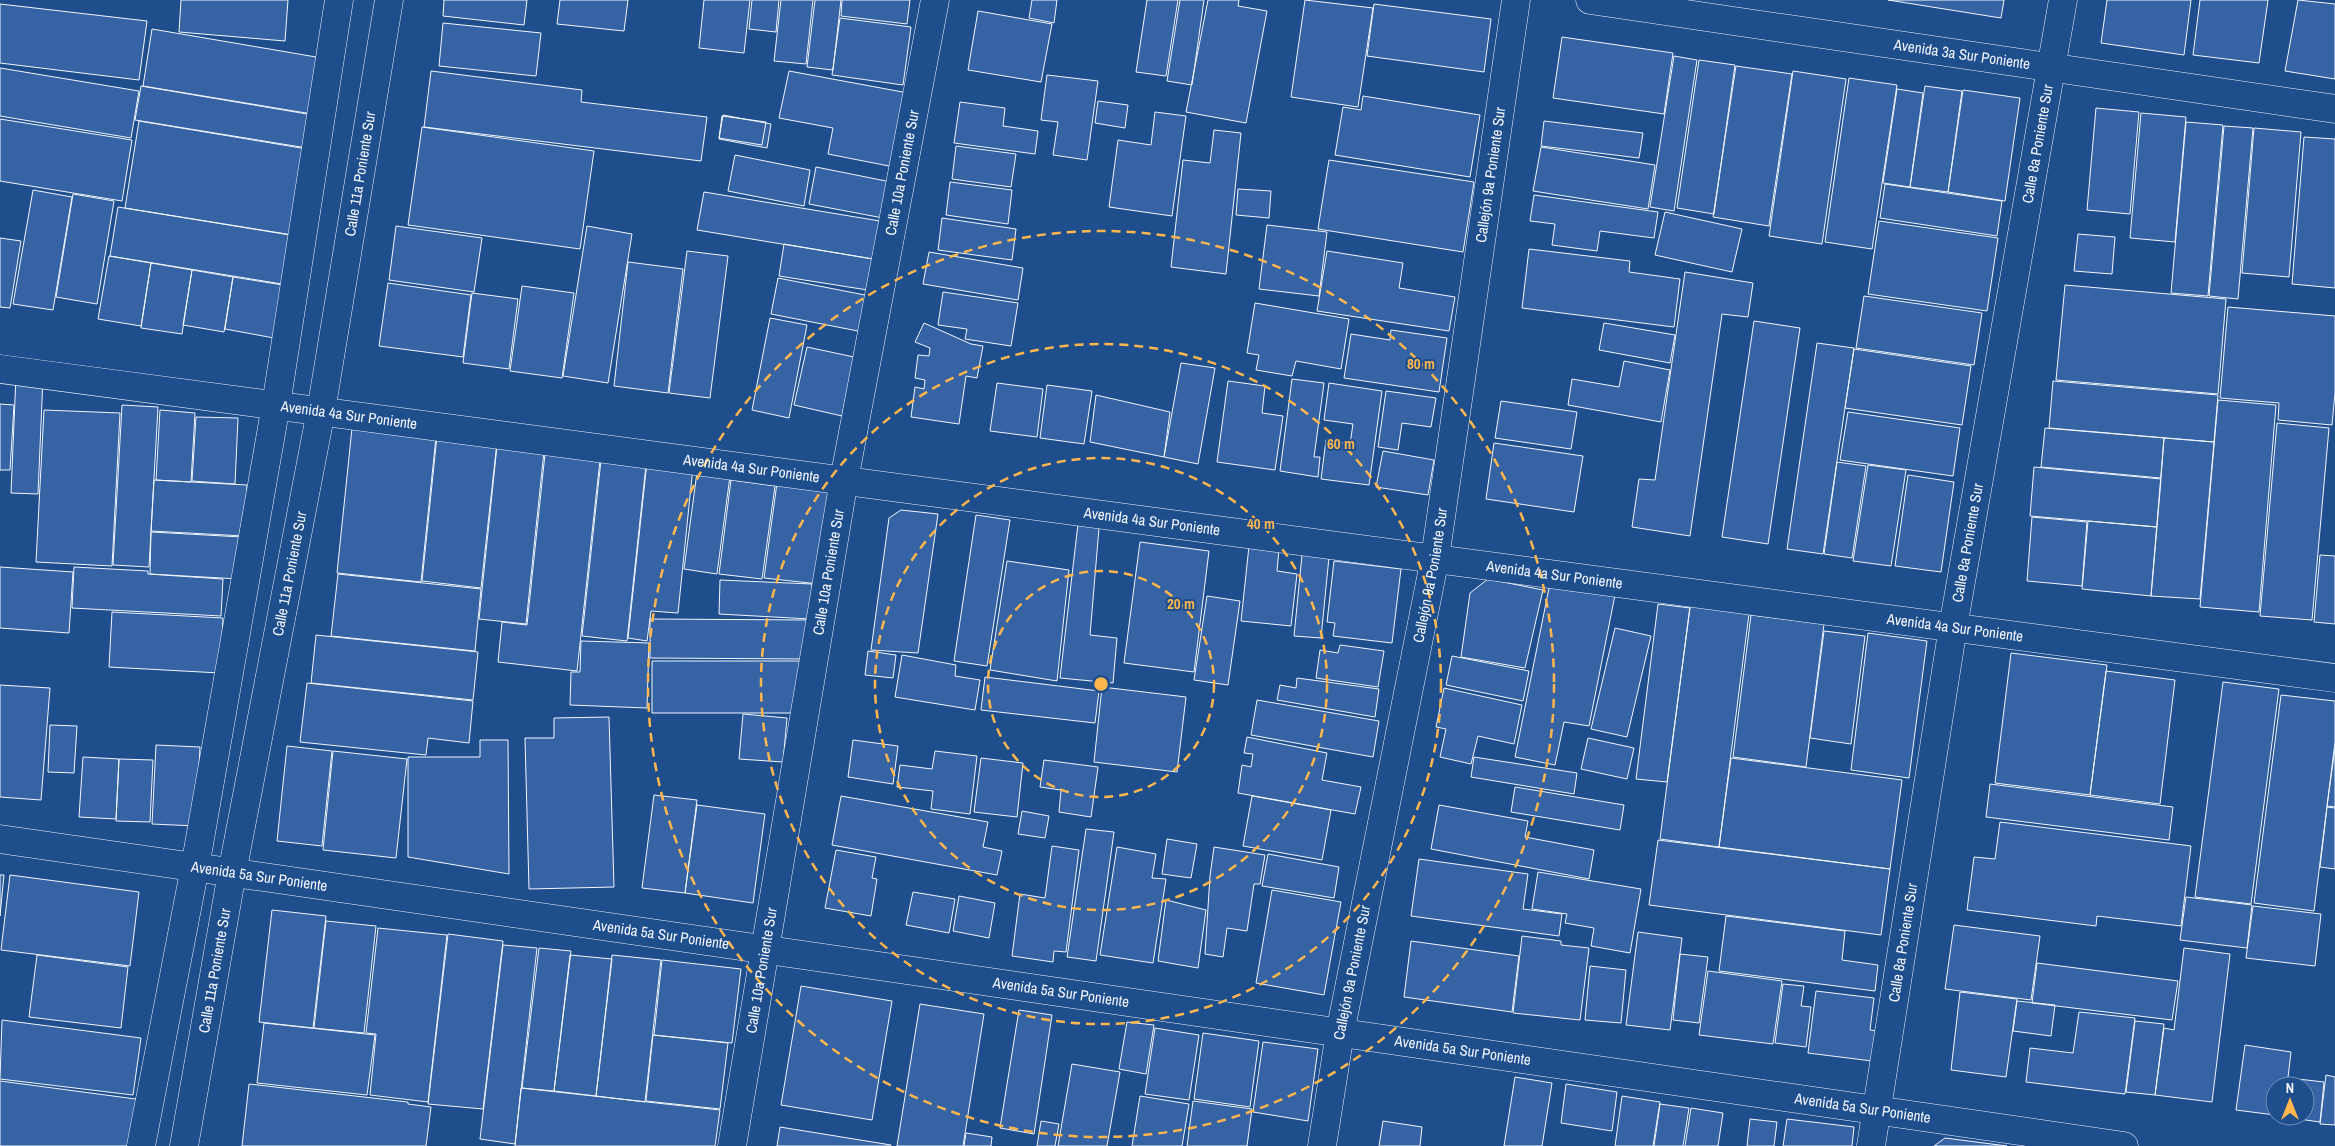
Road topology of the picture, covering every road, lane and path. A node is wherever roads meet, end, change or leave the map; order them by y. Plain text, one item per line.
1 (340, 0) edge
2 (389, 0) edge
3 (936, 0) edge
4 (1516, 0) edge
5 (1590, 0) edge
6 (2062, 0) edge
7 (2051, 67) junction
8 (2335, 109) edge
9 (0, 368) edge
10 (276, 405) junction
11 (321, 411) junction
12 (844, 480) junction
13 (1435, 558) junction
14 (1953, 627) junction
15 (2335, 678) edge
16 (0, 839) edge
17 (195, 868) junction
18 (232, 873) junction
19 (763, 950) junction
20 (1340, 1033) junction
21 (1877, 1110) junction
22 (142, 1146) edge
23 (184, 1146) edge
24 (732, 1146) edge
25 (1322, 1146) edge
26 (1871, 1146) edge
27 (2124, 1146) edge

1 - 10 street
2 - 11 street, Calle 11a Poniente Sur
3 - 12 street, Calle 10a Poniente Sur
4 - 13 street, Callejón 9a Poniente Sur
5 - 7 street, Avenida 3a Sur Poniente
6 - 7 street, Calle 8a Poniente Sur
7 - 8 street, Avenida 3a Sur Poniente
7 - 14 street, Calle 8a Poniente Sur
9 - 10 street, Avenida 4a Sur Poniente
10 - 11 street, Avenida 4a Sur Poniente
10 - 17 street
11 - 12 street, Avenida 4a Sur Poniente
11 - 18 street, Calle 11a Poniente Sur
12 - 13 street, Avenida 4a Sur Poniente
12 - 19 street, Calle 10a Poniente Sur
13 - 14 street, Avenida 4a Sur Poniente
13 - 20 street, Callejón 9a Poniente Sur
14 - 15 street, Avenida 4a Sur Poniente
14 - 21 street, Calle 8a Poniente Sur
16 - 17 street, Avenida 5a Sur Poniente
17 - 18 street, Avenida 5a Sur Poniente
17 - 22 street
18 - 19 street, Avenida 5a Sur Poniente
18 - 23 street, Calle 11a Poniente Sur
19 - 20 street, Avenida 5a Sur Poniente
19 - 24 street, Calle 10a Poniente Sur
20 - 21 street, Avenida 5a Sur Poniente
20 - 25 street, Callejón 9a Poniente Sur
21 - 26 street, Calle 8a Poniente Sur
21 - 27 street, Avenida 5a Sur Poniente

